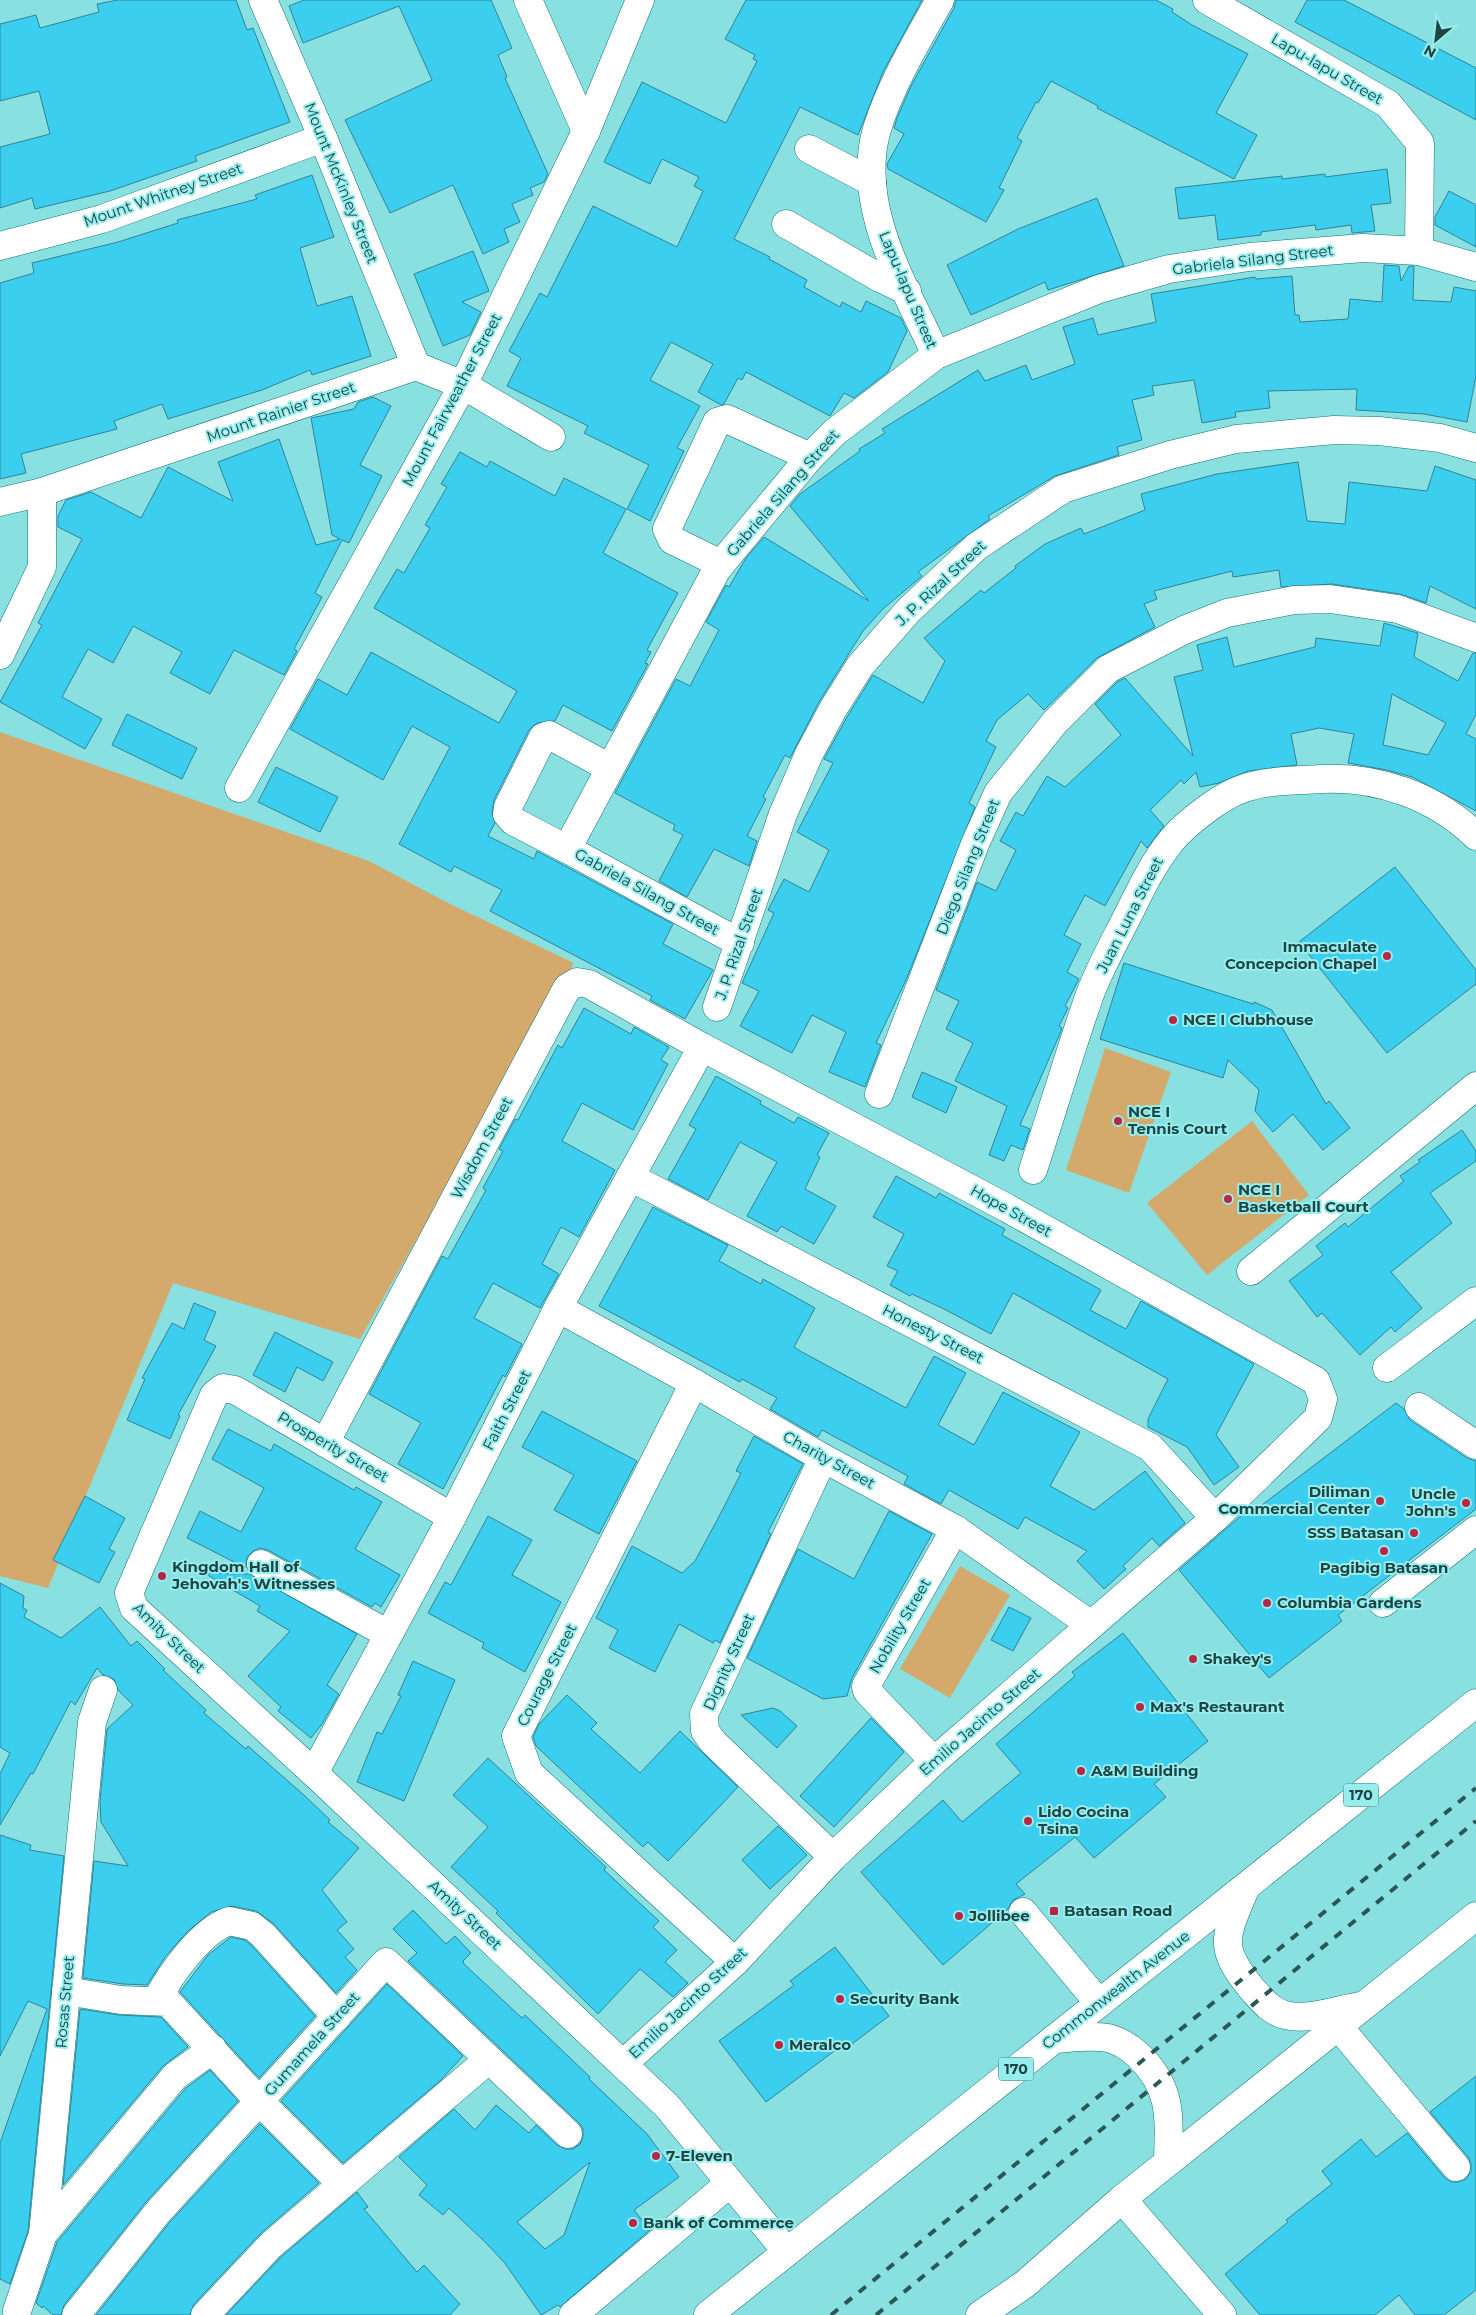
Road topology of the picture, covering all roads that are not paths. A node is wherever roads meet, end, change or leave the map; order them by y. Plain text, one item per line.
1 (264, 0) edge
2 (528, 0) edge
3 (640, 0) edge
4 (940, 0) edge
5 (1207, 0) edge
6 (586, 132) junction
7 (323, 138) junction
8 (809, 149) dead end
9 (872, 182) junction
10 (786, 224) dead end
11 (0, 246) edge
12 (1419, 251) junction
13 (1476, 267) edge
14 (907, 291) junction
15 (936, 355) junction
16 (416, 366) junction
17 (464, 385) junction
18 (551, 437) dead end
19 (1476, 448) edge
20 (810, 457) junction
21 (42, 492) junction
22 (0, 502) edge
23 (721, 564) junction
24 (1476, 638) edge
25 (0, 655) edge
26 (610, 768) junction
27 (239, 788) dead end
28 (1476, 836) edge
29 (567, 849) junction
30 (740, 943) junction
31 (717, 1007) dead end
32 (702, 1047) junction
33 (1476, 1086) edge
34 (879, 1094) dead end
35 (1033, 1170) dead end
36 (630, 1177) junction
37 (1251, 1272) dead end
38 (1476, 1301) edge
39 (558, 1308) junction
40 (1387, 1368) dead end
41 (1316, 1381) joint
42 (694, 1383) junction
43 (1420, 1407) dead end
44 (325, 1443) junction
45 (1476, 1445) edge
46 (823, 1458) junction
47 (452, 1517) junction
48 (1216, 1518) junction
49 (955, 1530) junction
50 (1476, 1530) edge
51 (261, 1564) dead end
52 (129, 1593) joint
53 (1384, 1603) dead end
54 (1091, 1625) junction
55 (388, 1634) junction
56 (103, 1690) dead end
57 (1476, 1702) edge
58 (934, 1761) junction
59 (314, 1773) junction
60 (833, 1857) junction
61 (1246, 1888) junction
62 (1023, 1912) dead end
63 (1476, 1916) edge
64 (734, 1962) junction
65 (66, 1991) junction
66 (157, 2000) junction
67 (1099, 2003) junction
68 (1364, 2005) junction
69 (337, 2016) junction
70 (1338, 2026) junction
71 (1054, 2039) junction
72 (212, 2049) junction
73 (488, 2060) junction
74 (624, 2064) junction
75 (259, 2102) junction
76 (568, 2134) dead end
77 (1168, 2162) junction
78 (1456, 2167) dead end
79 (730, 2183) junction
80 (342, 2184) junction
81 (1122, 2199) junction
82 (43, 2234) junction
83 (787, 2252) junction
84 (1026, 2284) junction
85 (13, 2309) edge
86 (76, 2315) edge
87 (205, 2315) edge
88 (573, 2315) edge
89 (708, 2315) edge
90 (980, 2315) edge
91 (992, 2315) edge
92 (1003, 2315) edge
93 (1222, 2315) edge

1 - 7 street, Mount McKinley Street
2 - 6 street
3 - 6 street, Mount Fairweather Street
4 - 9 street, Lapu-lapu Street
5 - 12 street, Lapu-lapu Street
6 - 17 street, Mount Fairweather Street
7 - 11 street, Mount Whitney Street
7 - 16 street, Mount McKinley Street
8 - 9 street
9 - 14 street, Lapu-lapu Street
10 - 14 street
12 - 13 street, Gabriela Silang Street
12 - 15 street, Gabriela Silang Street
14 - 15 street, Lapu-lapu Street
15 - 20 street, Gabriela Silang Street
16 - 17 street
16 - 21 street, Mount Rainier Street
17 - 18 street
17 - 27 street, Mount Fairweather Street
19 - 30 street, J. P. Rizal Street
20 - 23 street, Gabriela Silang Street
20 - 23 street
21 - 22 street, Mount Rainier Street
21 - 25 street
23 - 26 street, Gabriela Silang Street
24 - 34 street, Diego Silang Street
26 - 29 street, Gabriela Silang Street
26 - 29 street
28 - 35 street, Juan Luna Street
29 - 30 street, Gabriela Silang Street
30 - 31 street, J. P. Rizal Street
32 - 36 street, Faith Street
32 - 41 street, Hope Street
32 - 44 street, Wisdom Street
33 - 37 street
36 - 39 street, Faith Street
36 - 48 street, Honesty Street
38 - 40 street
39 - 42 street, Charity Street
39 - 47 street, Faith Street
41 - 48 street, Emilio Jacinto Street
42 - 46 street, Charity Street
42 - 64 street, Courage Street
43 - 45 street
44 - 47 street, Prosperity Street
44 - 52 street, Prosperity Street
46 - 49 street, Charity Street
46 - 60 street, Dignity Street
47 - 55 street, Faith Street
48 - 54 street, Emilio Jacinto Street
49 - 54 street, Charity Street
49 - 58 street, Nobility Street
50 - 53 street
51 - 55 street
52 - 59 street, Amity Street
54 - 58 street, Emilio Jacinto Street
55 - 59 street, Faith Street
56 - 65 street, Rosas Street
57 - 61 street, Commonwealth Avenue / 170
58 - 60 street, Emilio Jacinto Street
59 - 74 street, Amity Street
60 - 64 street, Emilio Jacinto Street
61 - 67 street, Commonwealth Avenue / 170
61 - 68 street
62 - 67 street
63 - 68 street
64 - 74 street, Emilio Jacinto Street
65 - 66 street
65 - 82 street, Rosas Street
66 - 69 street
66 - 72 street
67 - 71 street, Commonwealth Avenue / 170
68 - 70 street
69 - 73 street, Gumamela Street
69 - 75 street, Gumamela Street
70 - 77 street
70 - 78 street
71 - 77 street
71 - 83 street, Commonwealth Avenue / 170
72 - 75 street
72 - 82 street
73 - 76 street, Gumamela Street
73 - 80 street
74 - 79 street, Amity Street
75 - 80 street
75 - 86 street, Gumamela Street
77 - 81 street
79 - 83 street, Amity Street
79 - 88 street
80 - 87 street
81 - 84 street
81 - 93 street
82 - 85 street, Rosas Street
83 - 89 street, Commonwealth Avenue / 170
84 - 90 street
84 - 91 street
84 - 92 street

